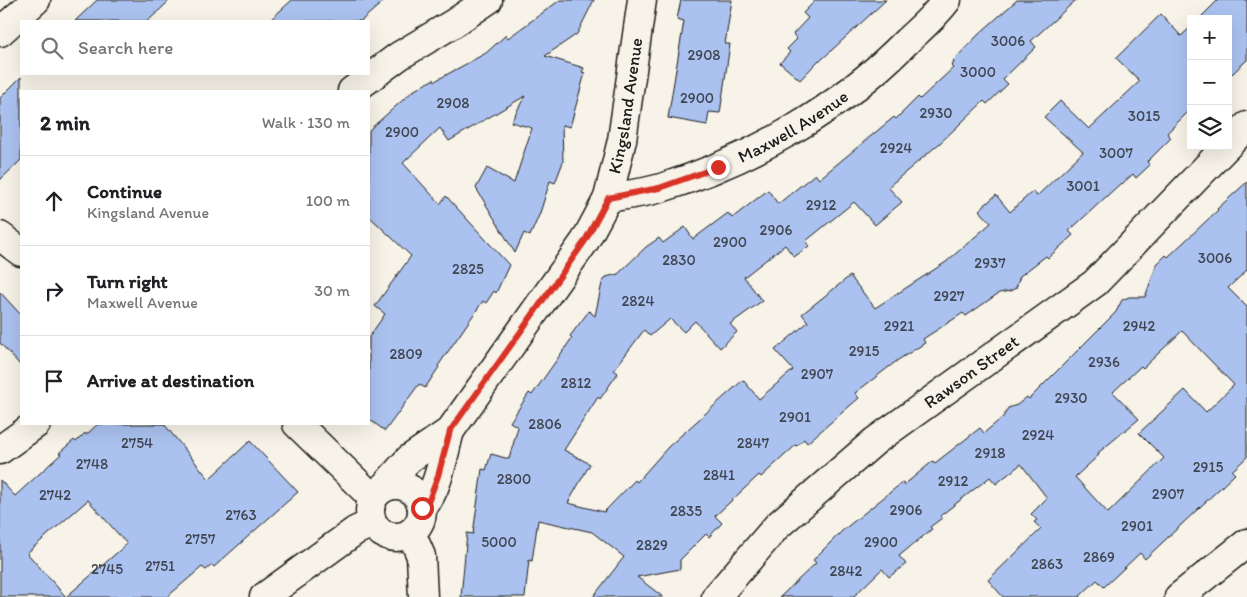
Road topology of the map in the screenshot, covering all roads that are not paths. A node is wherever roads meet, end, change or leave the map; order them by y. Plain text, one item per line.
1 (36, 0) edge
2 (488, 0) edge
3 (642, 0) edge
4 (947, 0) edge
5 (0, 32) edge
6 (353, 90) edge
7 (1247, 126) edge
8 (1232, 142) edge
9 (1224, 150) edge
10 (608, 198) junction
11 (0, 236) edge
12 (20, 251) edge
13 (35, 425) edge
14 (298, 425) edge
15 (450, 431) junction
16 (0, 450) edge
17 (376, 503) junction
18 (422, 508) junction
19 (411, 533) junction
20 (1247, 543) edge
21 (264, 597) edge
22 (423, 597) edge
23 (716, 597) edge
24 (1179, 597) edge

1 - 5 street
2 - 6 street
3 - 10 street, Kingsland Avenue
4 - 10 street, Maxwell Avenue
7 - 8 street, Rawson Street
9 - 23 street, Rawson Street
10 - 15 street, Kingsland Avenue
11 - 12 street
13 - 16 street
14 - 17 street
15 - 17 street, Kingsland Avenue
15 - 18 street, Kingsland Avenue
17 - 18 street
17 - 19 street
17 - 21 street
18 - 19 street
19 - 22 street
20 - 24 street

